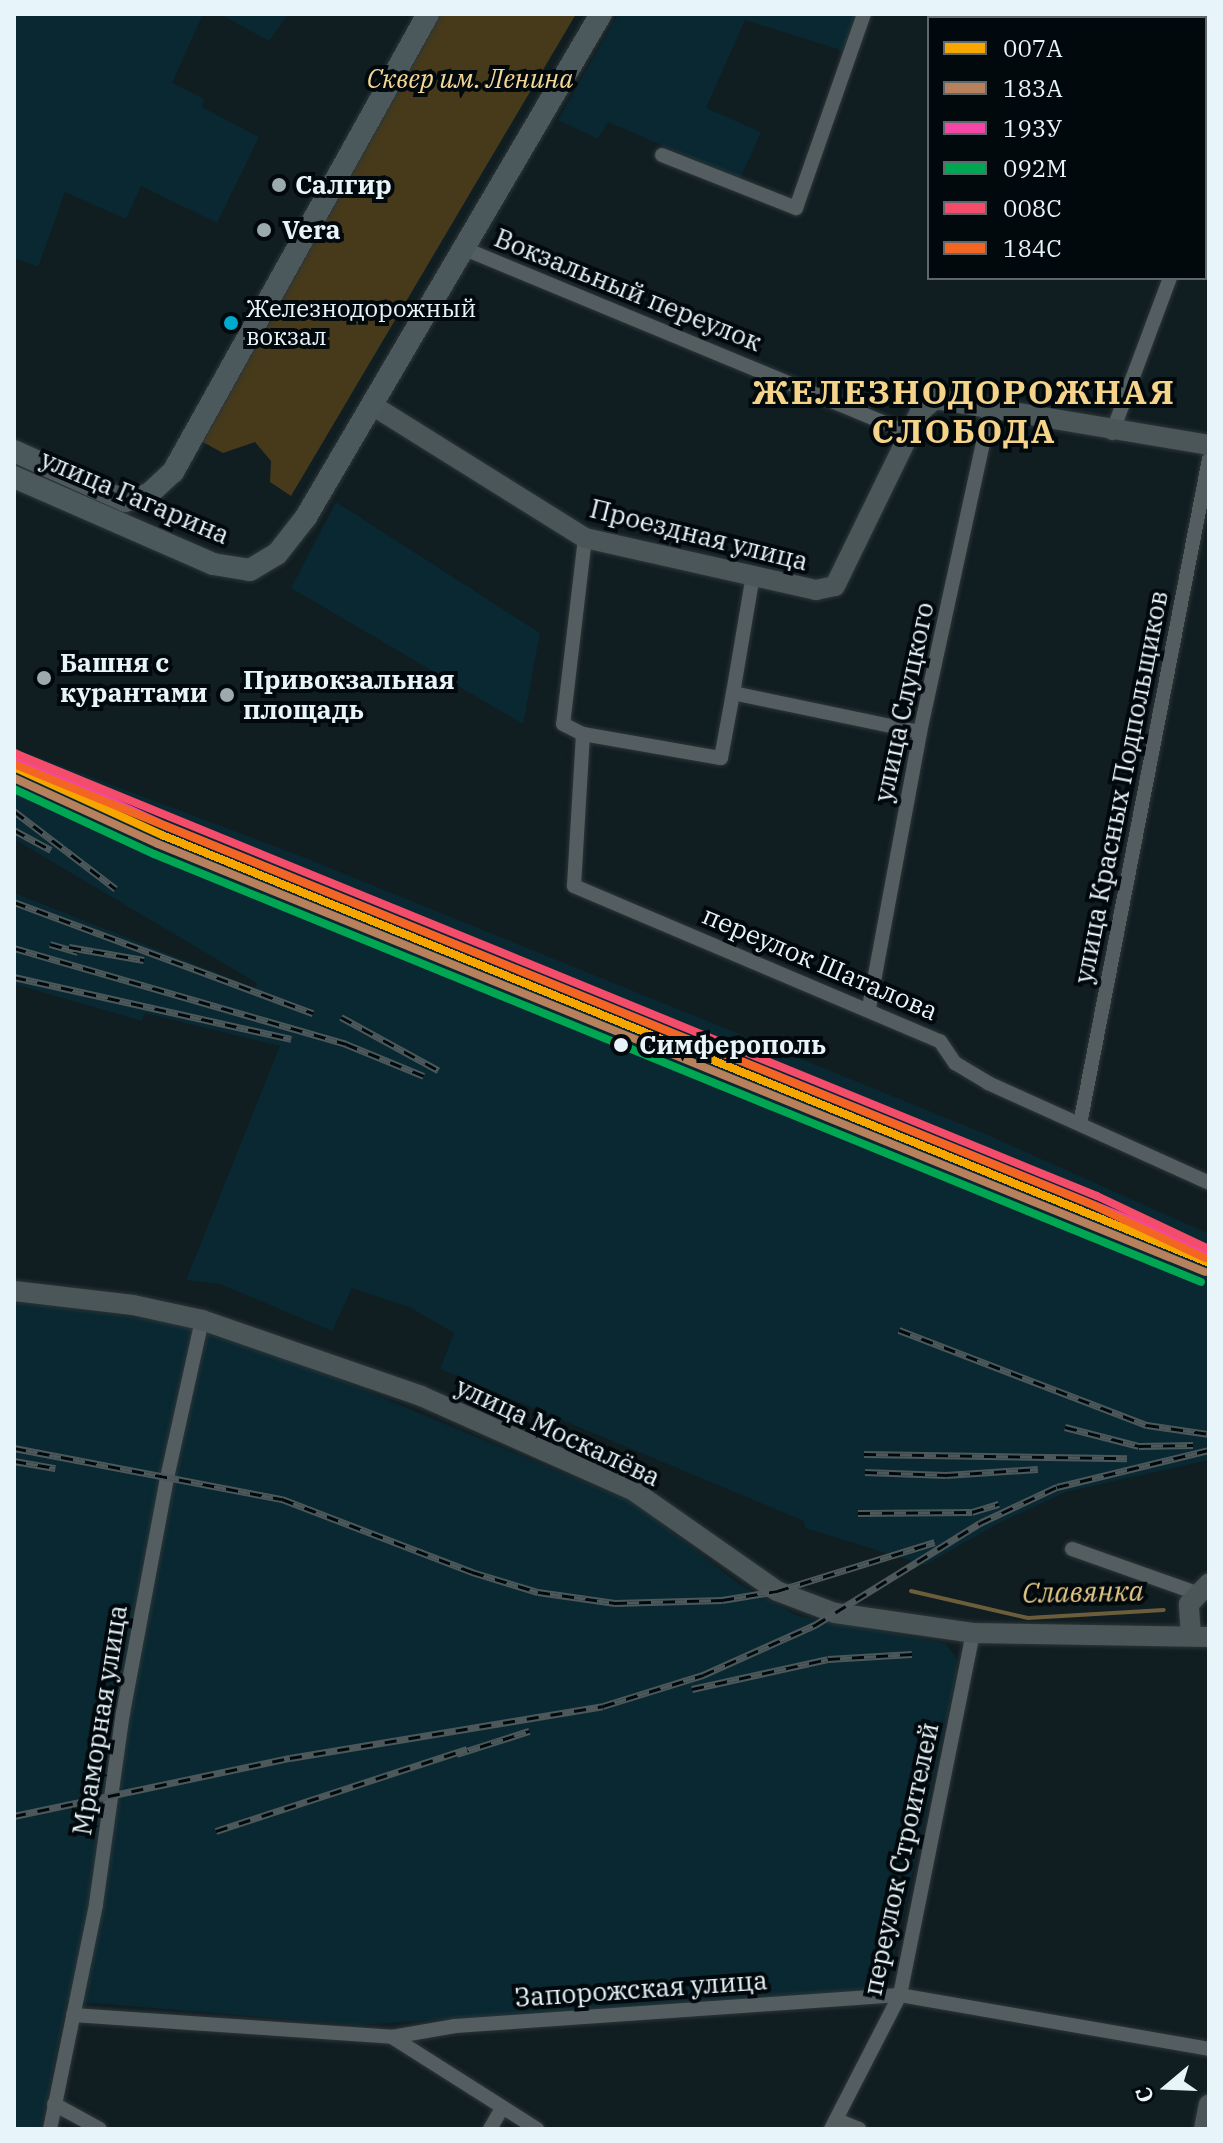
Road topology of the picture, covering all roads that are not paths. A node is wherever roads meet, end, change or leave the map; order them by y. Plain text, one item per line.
1 (428, 14) edge
2 (601, 14) edge
3 (864, 14) edge
4 (662, 155) dead end
5 (460, 247) junction
6 (1169, 280) edge
7 (372, 405) junction
8 (991, 406) junction
9 (1112, 433) junction
10 (911, 434) junction
11 (1209, 445) edge
12 (14, 451) edge
13 (1209, 459) edge
14 (14, 477) edge
15 (585, 538) junction
16 (753, 575) junction
17 (733, 693) junction
18 (920, 732) junction
19 (583, 734) junction
20 (869, 1008) junction
21 (1080, 1124) junction
22 (1209, 1183) edge
23 (14, 1291) edge
24 (202, 1320) junction
25 (1072, 1549) dead end
26 (1203, 1588) edge
27 (973, 1633) junction
28 (1200, 1637) edge
29 (900, 1995) junction
30 (73, 2015) junction
31 (392, 2037) junction
32 (1209, 2049) edge
33 (54, 2104) junction
34 (1209, 2104) edge
35 (502, 2108) junction
36 (834, 2124) edge
37 (50, 2129) edge
38 (100, 2129) edge
39 (490, 2129) edge
40 (537, 2129) edge
41 (859, 2129) edge
42 (1204, 2129) edge

1 - 12 main road, улица Гагарина
2 - 5 main road
3 - 4 street
5 - 7 main road
5 - 10 street, Вокзальный переулок
6 - 9 street
7 - 14 main road, улица Гагарина
7 - 15 main road, Проездная улица
8 - 9 main road
8 - 10 main road, Проездная улица
8 - 18 street, улица Слуцкого
9 - 11 main road
10 - 16 main road, Проездная улица
13 - 21 street, улица Красных Подпольщиков
15 - 16 main road, Проездная улица
15 - 19 street
16 - 17 street
17 - 18 street
17 - 19 street
18 - 20 street, улица Слуцкого
19 - 20 street, переулок Шаталова
20 - 21 street, переулок Шаталова
21 - 22 street, переулок Шаталова
23 - 24 main road, улица Москалёва
24 - 27 main road, улица Москалёва
24 - 30 street, Мраморная улица
25 - 26 street
26 - 28 main road
27 - 28 main road, улица Москалёва
27 - 29 street, переулок Строителей
29 - 31 street, Запорожская улица
29 - 32 street, Запорожская улица
29 - 36 street, переулок Строителей
30 - 31 street, Запорожская улица
30 - 33 street, Мраморная улица
31 - 35 street
33 - 37 street, Мраморная улица
33 - 38 street
34 - 42 main road
35 - 39 street
35 - 40 street
36 - 41 street

